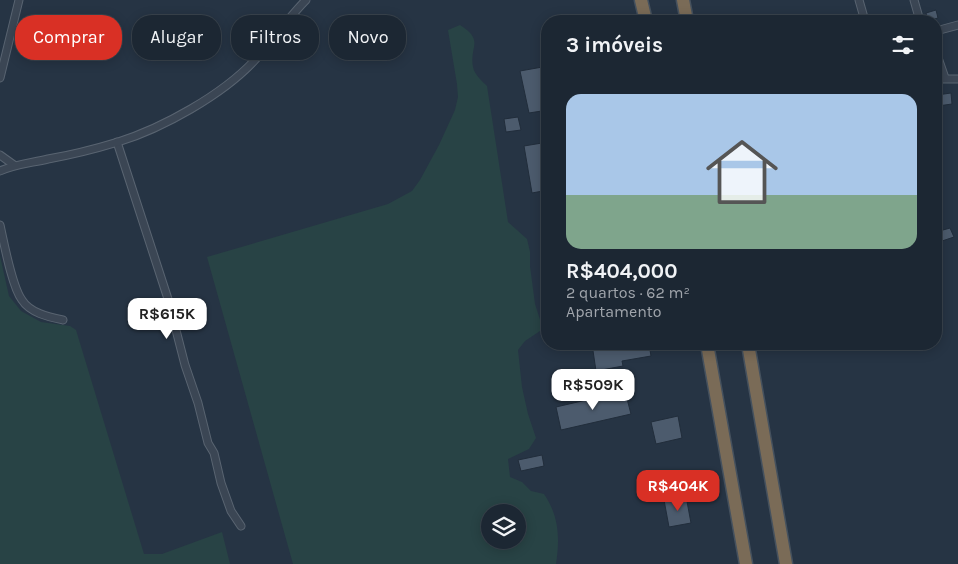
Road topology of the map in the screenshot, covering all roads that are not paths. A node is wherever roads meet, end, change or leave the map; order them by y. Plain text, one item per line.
1 (19, 0) edge
2 (306, 0) edge
3 (641, 0) edge
4 (683, 0) edge
5 (859, 0) edge
6 (914, 0) edge
7 (645, 15) edge
8 (687, 15) edge
9 (863, 15) edge
10 (918, 15) edge
11 (958, 25) edge
12 (942, 29) edge
13 (942, 69) edge
14 (0, 78) edge
15 (942, 78) edge
16 (945, 78) junction
17 (958, 79) edge
18 (117, 142) junction
19 (0, 155) edge
20 (14, 165) junction
21 (0, 171) edge
22 (0, 225) edge
23 (63, 320) dead end
24 (708, 350) edge
25 (749, 350) edge
26 (241, 526) dead end
27 (746, 564) edge
28 (786, 564) edge

1 - 14 street
2 - 18 street
3 - 7 highway
4 - 8 highway
5 - 9 street
6 - 10 street
11 - 12 street
13 - 16 street
15 - 16 street
16 - 17 street
18 - 20 street
18 - 26 street
19 - 20 street
20 - 21 street
22 - 23 street
24 - 27 highway
25 - 28 highway

